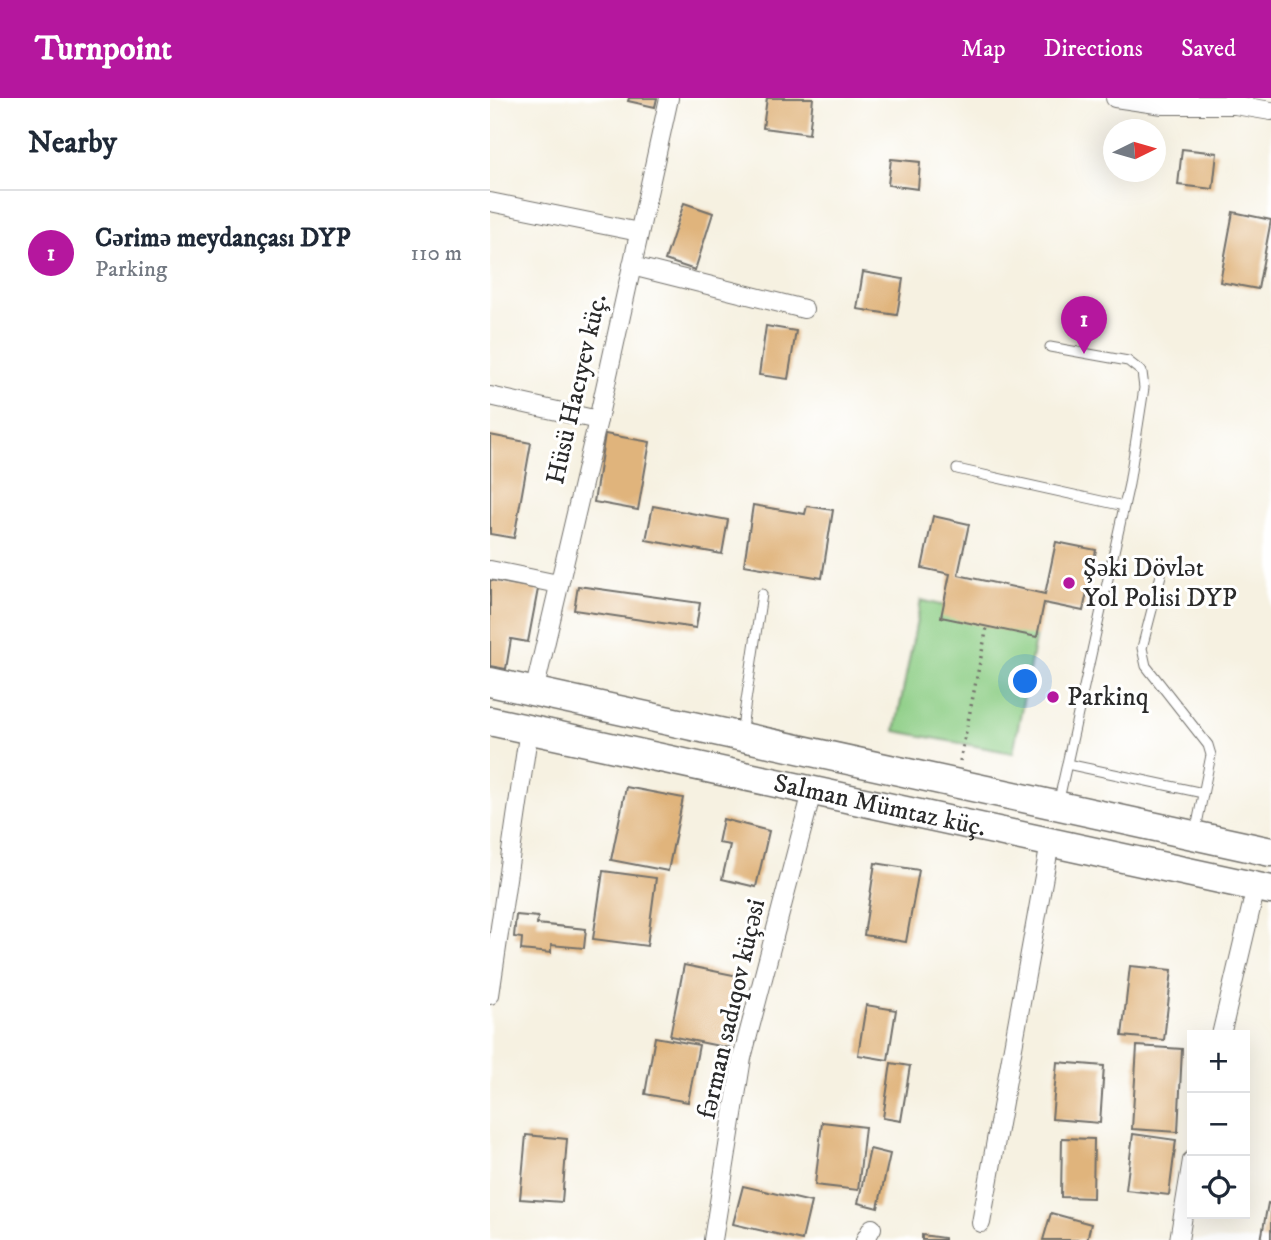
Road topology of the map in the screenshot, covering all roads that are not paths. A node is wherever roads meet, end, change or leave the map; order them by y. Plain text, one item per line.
1 (669, 98) edge
2 (1115, 98) edge
3 (1271, 111) edge
4 (490, 202) edge
5 (639, 232) junction
6 (632, 266) junction
7 (804, 309) dead end
8 (1050, 347) dead end
9 (490, 396) edge
10 (598, 420) junction
11 (957, 470) dead end
12 (1124, 506) junction
13 (490, 570) edge
14 (1161, 575) dead end
15 (558, 584) junction
16 (762, 594) dead end
17 (490, 682) edge
18 (534, 692) junction
19 (578, 702) junction
20 (490, 721) edge
21 (529, 729) junction
22 (741, 736) junction
23 (569, 738) junction
24 (1067, 764) junction
25 (812, 792) junction
26 (1203, 793) junction
27 (1058, 807) junction
28 (1195, 836) junction
29 (1050, 843) junction
30 (1271, 852) edge
31 (1263, 888) edge
32 (490, 995) edge
33 (1222, 1030) edge
34 (1187, 1191) edge
35 (981, 1223) dead end
36 (713, 1240) edge
37 (1179, 1240) edge

1 - 5 street, Hüsü Hacıyev küç.
2 - 3 street
4 - 5 street
5 - 6 street, Hüsü Hacıyev küç.
6 - 7 street
6 - 10 street, Hüsü Hacıyev küç.
8 - 12 lane
9 - 10 street
10 - 15 street, Hüsü Hacıyev küç.
11 - 12 lane
12 - 24 lane
13 - 15 street
14 - 26 lane
15 - 18 street, Hüsü Hacıyev küç.
16 - 22 lane
17 - 18 highway
18 - 19 highway
19 - 22 highway
19 - 23 highway
20 - 21 highway, Salman Mümtaz küç.
21 - 23 highway, Salman Mümtaz küç.
21 - 32 street
22 - 27 highway
23 - 25 highway, Salman Mümtaz küç.
24 - 26 lane
24 - 27 lane
25 - 29 highway, Salman Mümtaz küç.
25 - 36 street, fərman sadıqov küçəsi
26 - 28 lane
27 - 28 highway
27 - 29 highway
28 - 30 highway
29 - 31 highway, Salman Mümtaz küç.
29 - 35 street
31 - 33 street
34 - 37 street

